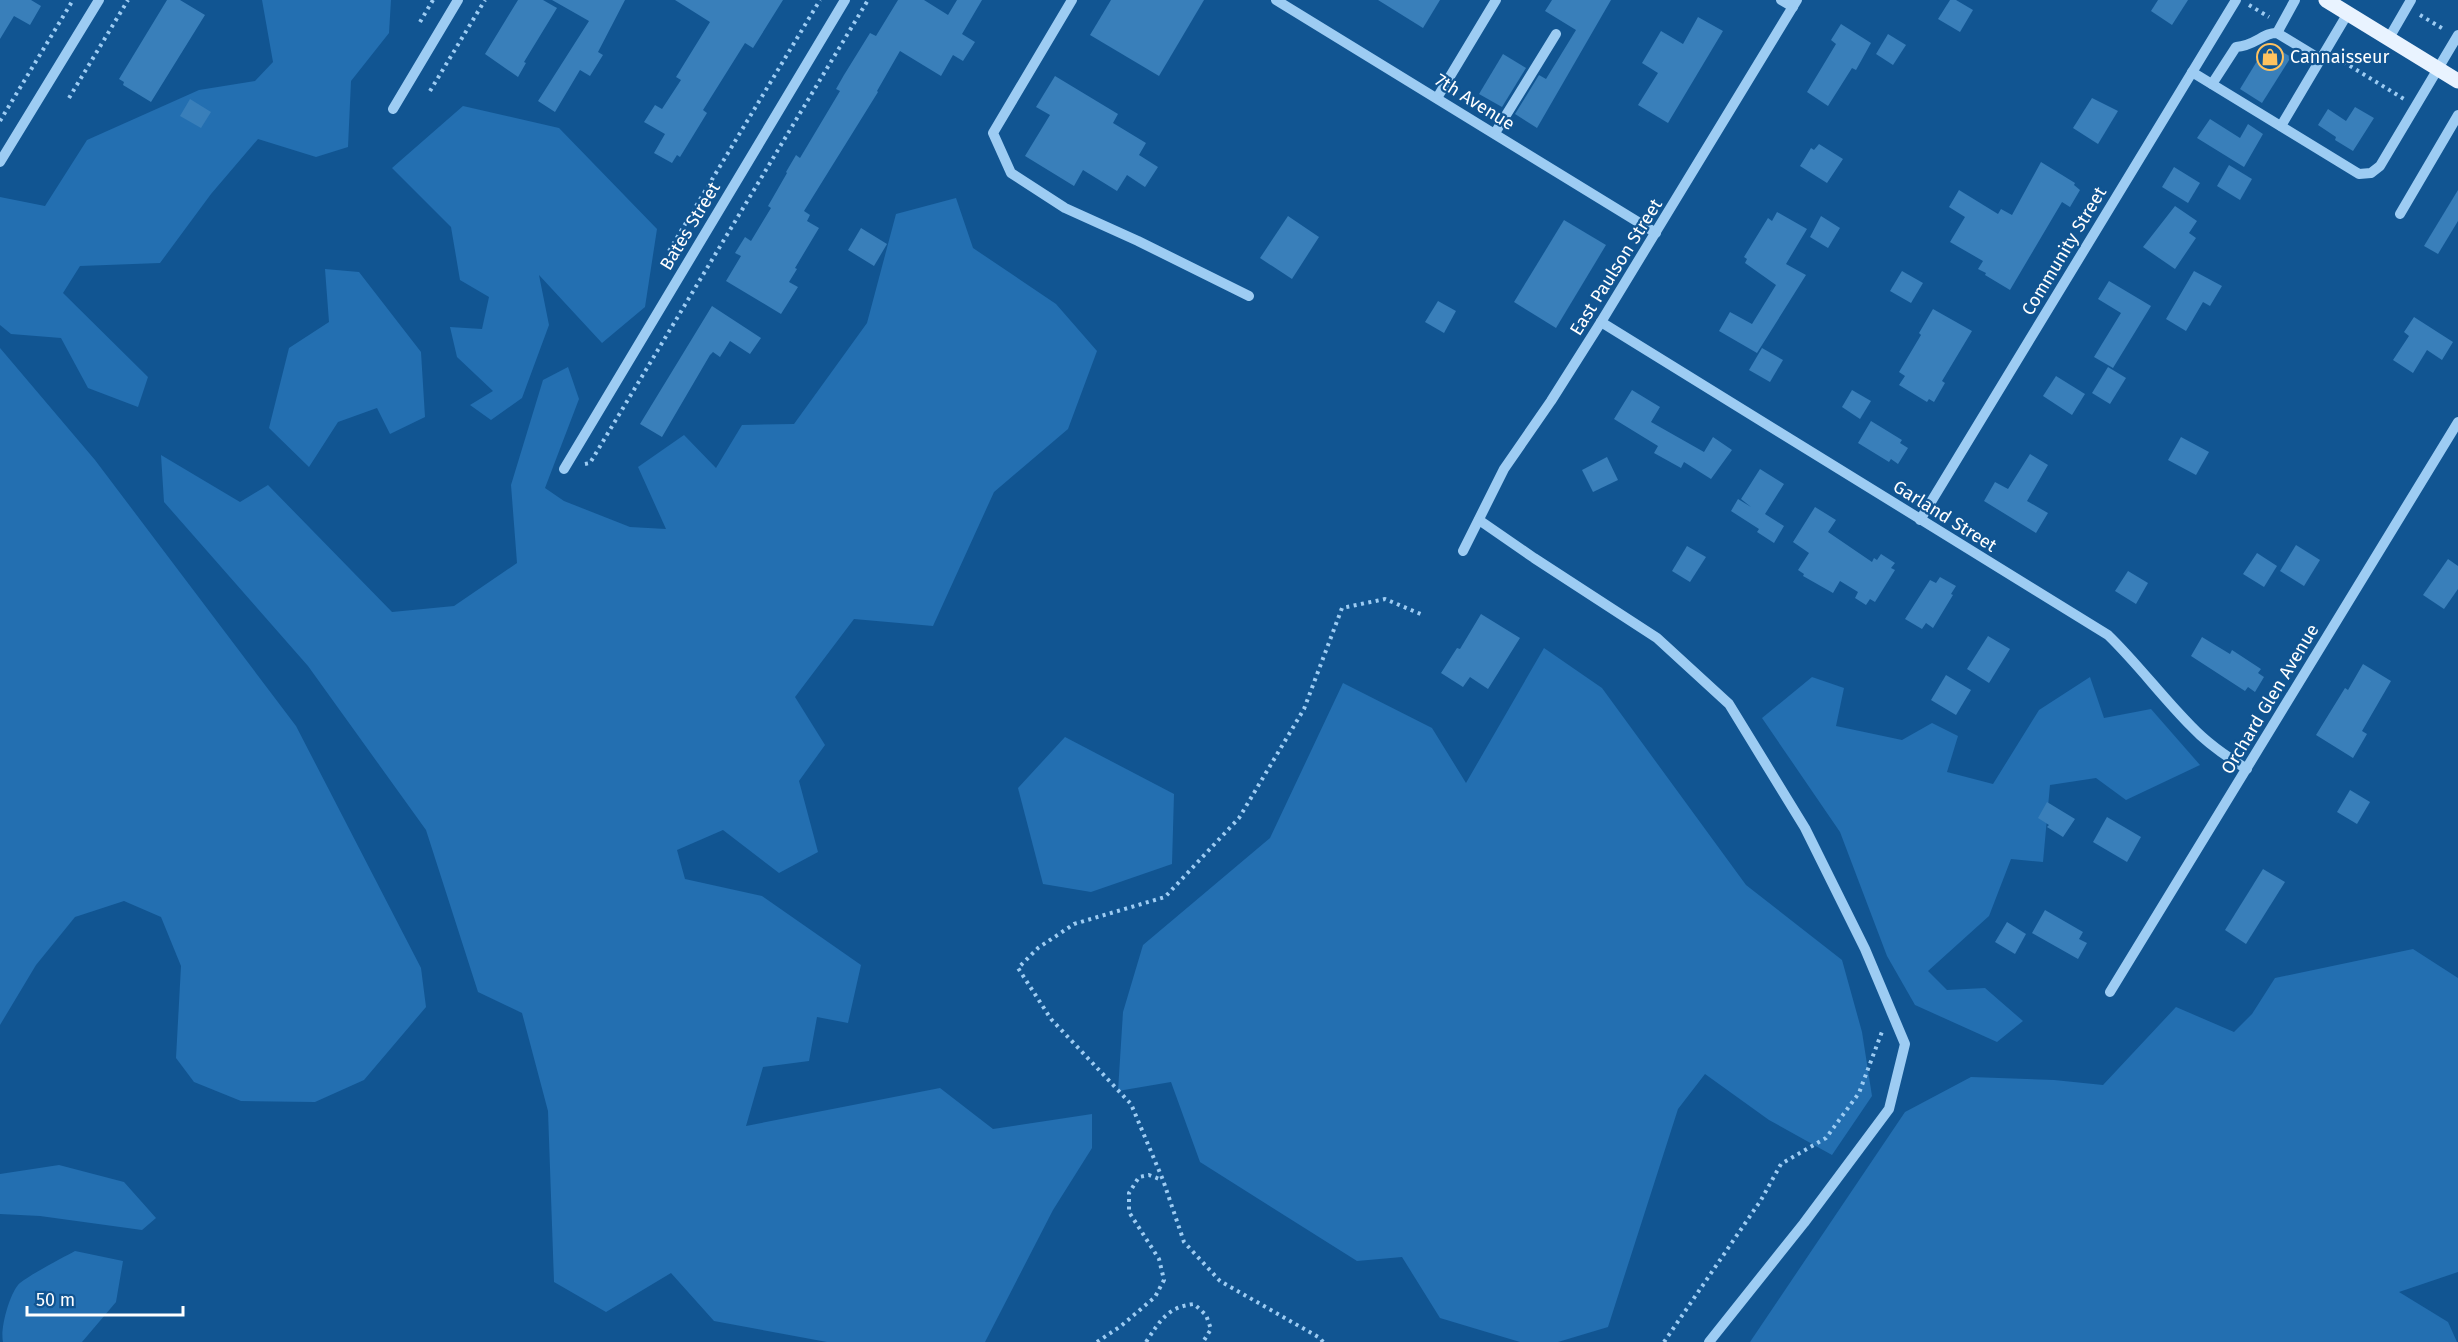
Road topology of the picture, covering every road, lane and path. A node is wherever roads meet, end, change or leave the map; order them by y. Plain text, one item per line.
1 (73, 0) edge
2 (99, 0) edge
3 (128, 0) edge
4 (433, 0) edge
5 (458, 0) edge
6 (485, 0) edge
7 (820, 0) edge
8 (845, 0) edge
9 (868, 0) edge
10 (1072, 0) edge
11 (1276, 0) edge
12 (1496, 0) edge
13 (1781, 0) edge
14 (2236, 0) edge
15 (2241, 0) edge
16 (2295, 0) edge
17 (2409, 3) edge
18 (1795, 4) edge
19 (2338, 5) edge
20 (420, 22) dead end
21 (2279, 29) junction
22 (1556, 34) dead end
23 (2457, 36) edge
24 (2389, 38) junction
25 (2323, 55) junction
26 (2438, 69) junction
27 (2192, 72) junction
28 (2458, 81) edge
29 (2211, 84) junction
30 (430, 91) dead end
31 (69, 98) dead end
32 (1437, 98) junction
33 (2415, 106) junction
34 (393, 109) dead end
35 (2458, 115) edge
36 (0, 121) edge
37 (2281, 126) junction
38 (1495, 134) junction
39 (0, 162) edge
40 (2400, 213) dead end
41 (1656, 233) junction
42 (669, 251) dead end
43 (1249, 296) dead end
44 (1601, 322) junction
45 (2458, 422) edge
46 (564, 469) joint
47 (1479, 520) junction
48 (1920, 520) junction
49 (1463, 551) dead end
50 (1423, 615) dead end
51 (2247, 769) junction
52 (2110, 992) dead end
53 (1890, 1009) junction
54 (1162, 1180) junction
55 (1097, 1342) edge
56 (1146, 1342) edge
57 (1203, 1342) edge
58 (1323, 1342) edge
59 (1664, 1342) edge
60 (1709, 1342) edge

1 - 36 path
2 - 39 street
3 - 31 path
4 - 20 path
5 - 34 street
6 - 30 path
7 - 42 path
8 - 46 street, Bates Street
9 - 46 path
10 - 43 street
11 - 32 street, 7th Avenue
12 - 32 street
13 - 18 street
14 - 27 street, Community Street
15 - 21 path
16 - 21 street
17 - 23 path
17 - 24 street
18 - 41 street, East Paulson Street
19 - 24 main road
19 - 25 street
21 - 25 street
21 - 29 street
22 - 38 street
23 - 26 street
24 - 26 main road
25 - 33 path
25 - 37 street
26 - 28 main road
26 - 33 street
27 - 29 street
27 - 48 street, Community Street
29 - 37 street
32 - 38 street, 7th Avenue
33 - 37 street
35 - 40 street
38 - 41 street, 7th Avenue
41 - 44 street, East Paulson Street
44 - 47 street, East Paulson Street
44 - 48 street, Garland Street
45 - 51 street, Orchard Glen Avenue
47 - 49 street, East Paulson Street
47 - 53 street
48 - 51 street, Garland Street
50 - 54 path
51 - 52 street, Orchard Glen Avenue
53 - 59 path
53 - 60 street
54 - 55 path
54 - 58 path
56 - 57 path

